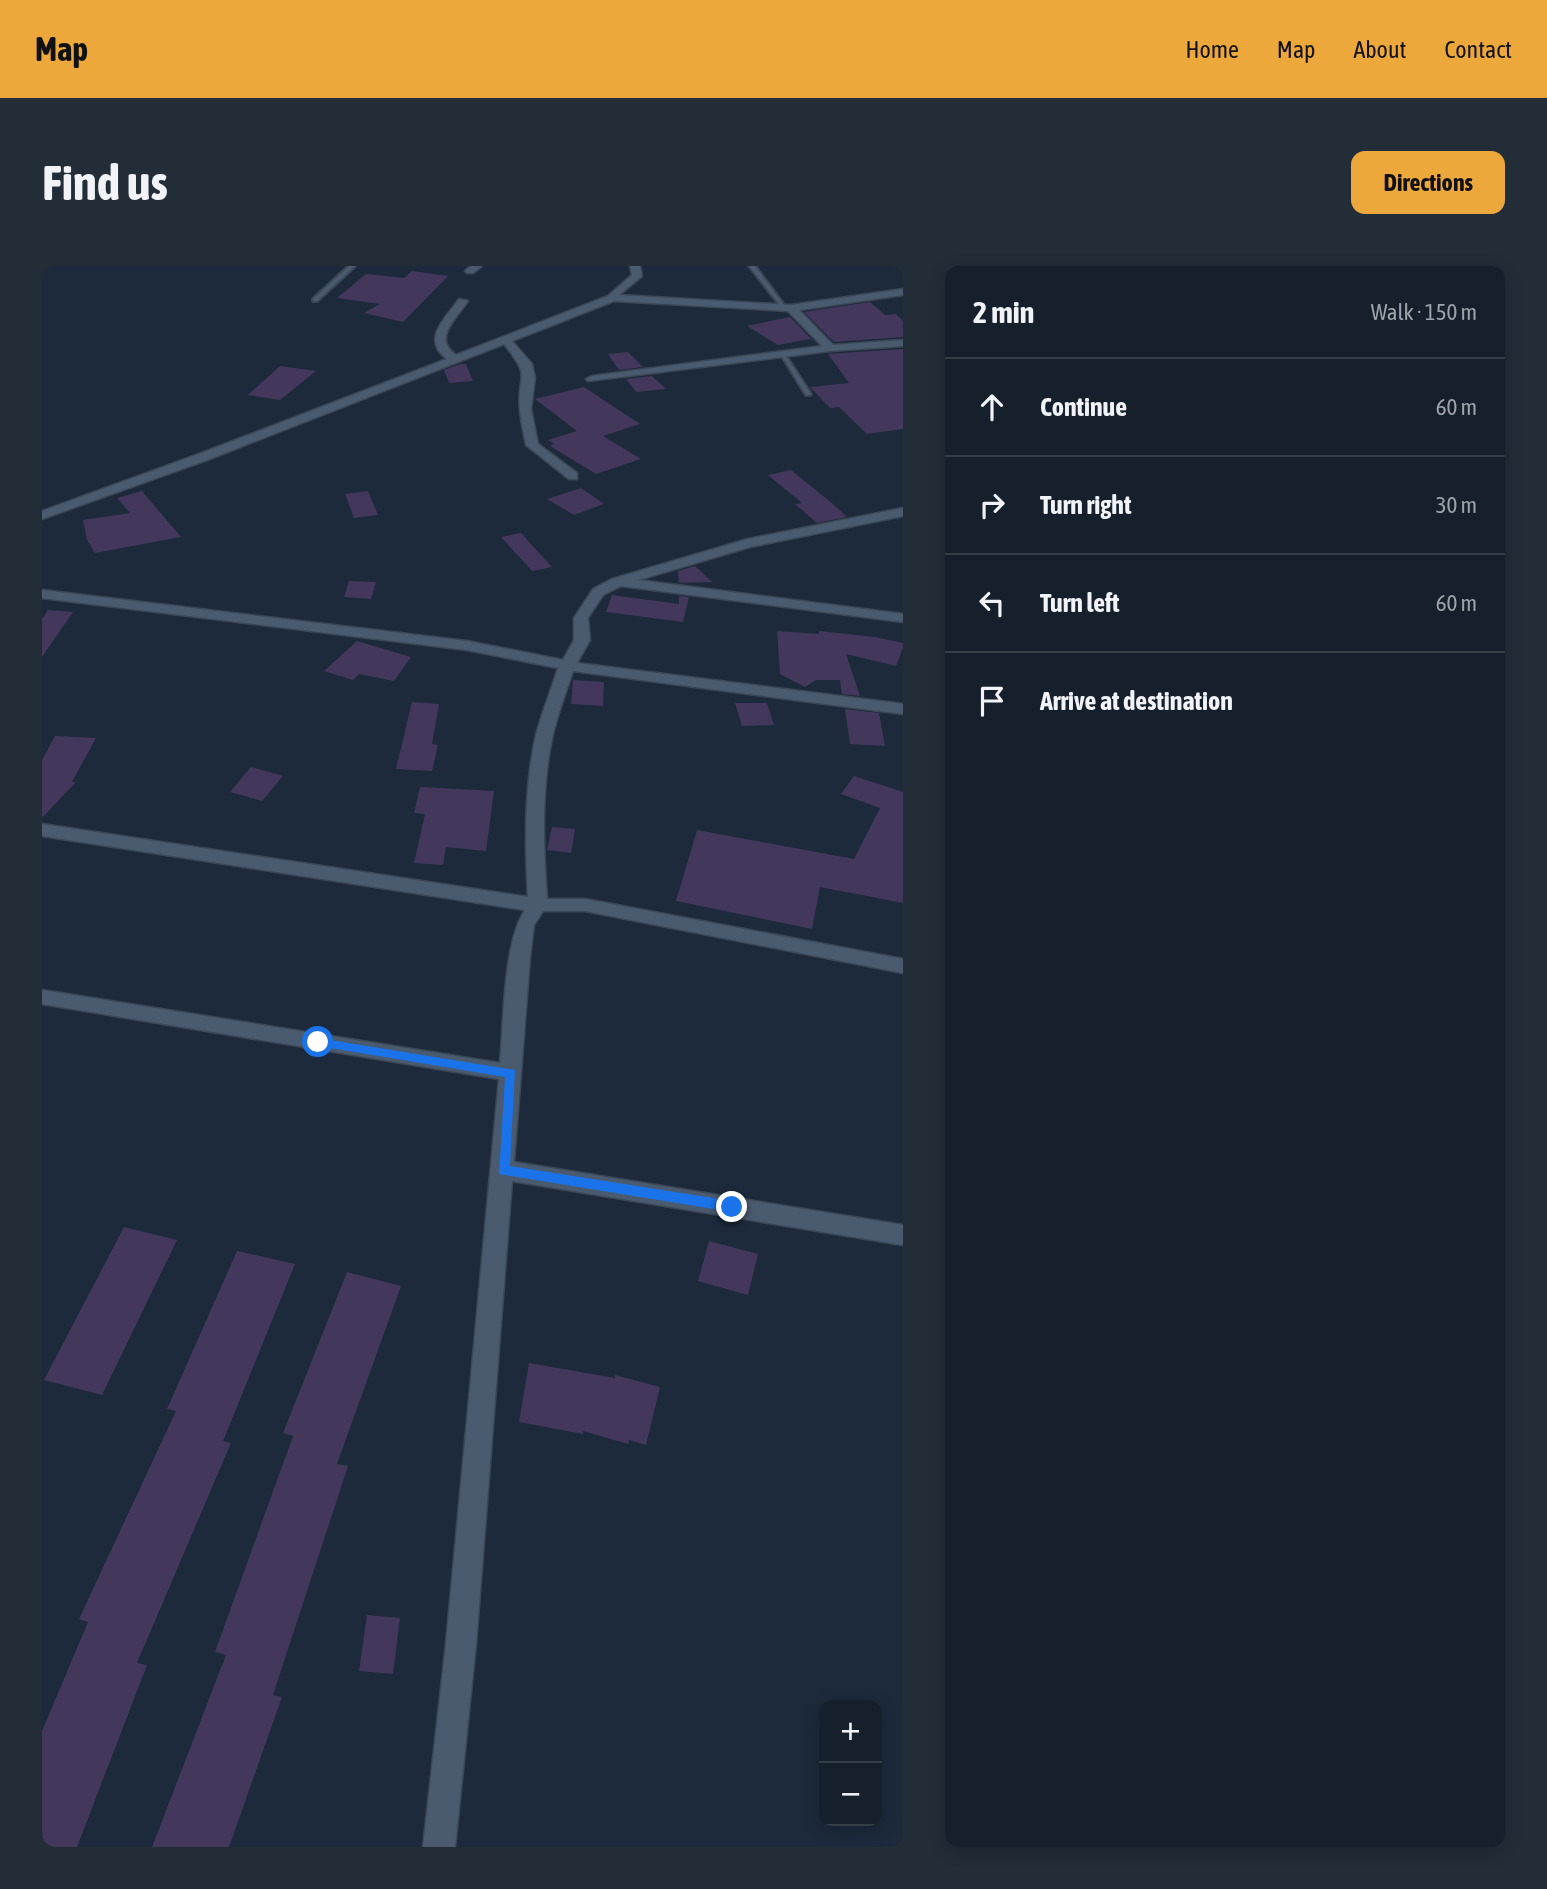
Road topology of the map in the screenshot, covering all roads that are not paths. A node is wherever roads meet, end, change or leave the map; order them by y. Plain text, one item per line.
1 (352, 266) edge
2 (635, 266) edge
3 (752, 266) edge
4 (903, 292) edge
5 (613, 298) junction
6 (315, 300) dead end
7 (463, 301) dead end
8 (788, 308) junction
9 (506, 340) junction
10 (903, 344) edge
11 (830, 348) junction
12 (782, 354) junction
13 (454, 359) junction
14 (592, 379) dead end
15 (808, 394) dead end
16 (573, 476) dead end
17 (903, 512) edge
18 (42, 515) edge
19 (617, 582) junction
20 (42, 594) edge
21 (903, 618) edge
22 (567, 666) junction
23 (903, 709) edge
24 (42, 830) edge
25 (538, 905) junction
26 (903, 966) edge
27 (42, 997) edge
28 (511, 1073) junction
29 (503, 1170) junction
30 (903, 1235) edge
31 (439, 1847) edge

1 - 6 lane
2 - 5 street
3 - 8 lane
4 - 8 street
5 - 8 street
5 - 9 street
7 - 13 street
8 - 11 street
9 - 13 street
9 - 16 street
10 - 11 street
11 - 12 street
12 - 14 street
12 - 15 lane
13 - 18 street
17 - 19 street
19 - 21 street
19 - 22 street
20 - 22 street
22 - 23 street
22 - 25 street
24 - 25 street
25 - 26 street
25 - 28 street
27 - 28 street
28 - 29 street
29 - 30 street
29 - 31 street

